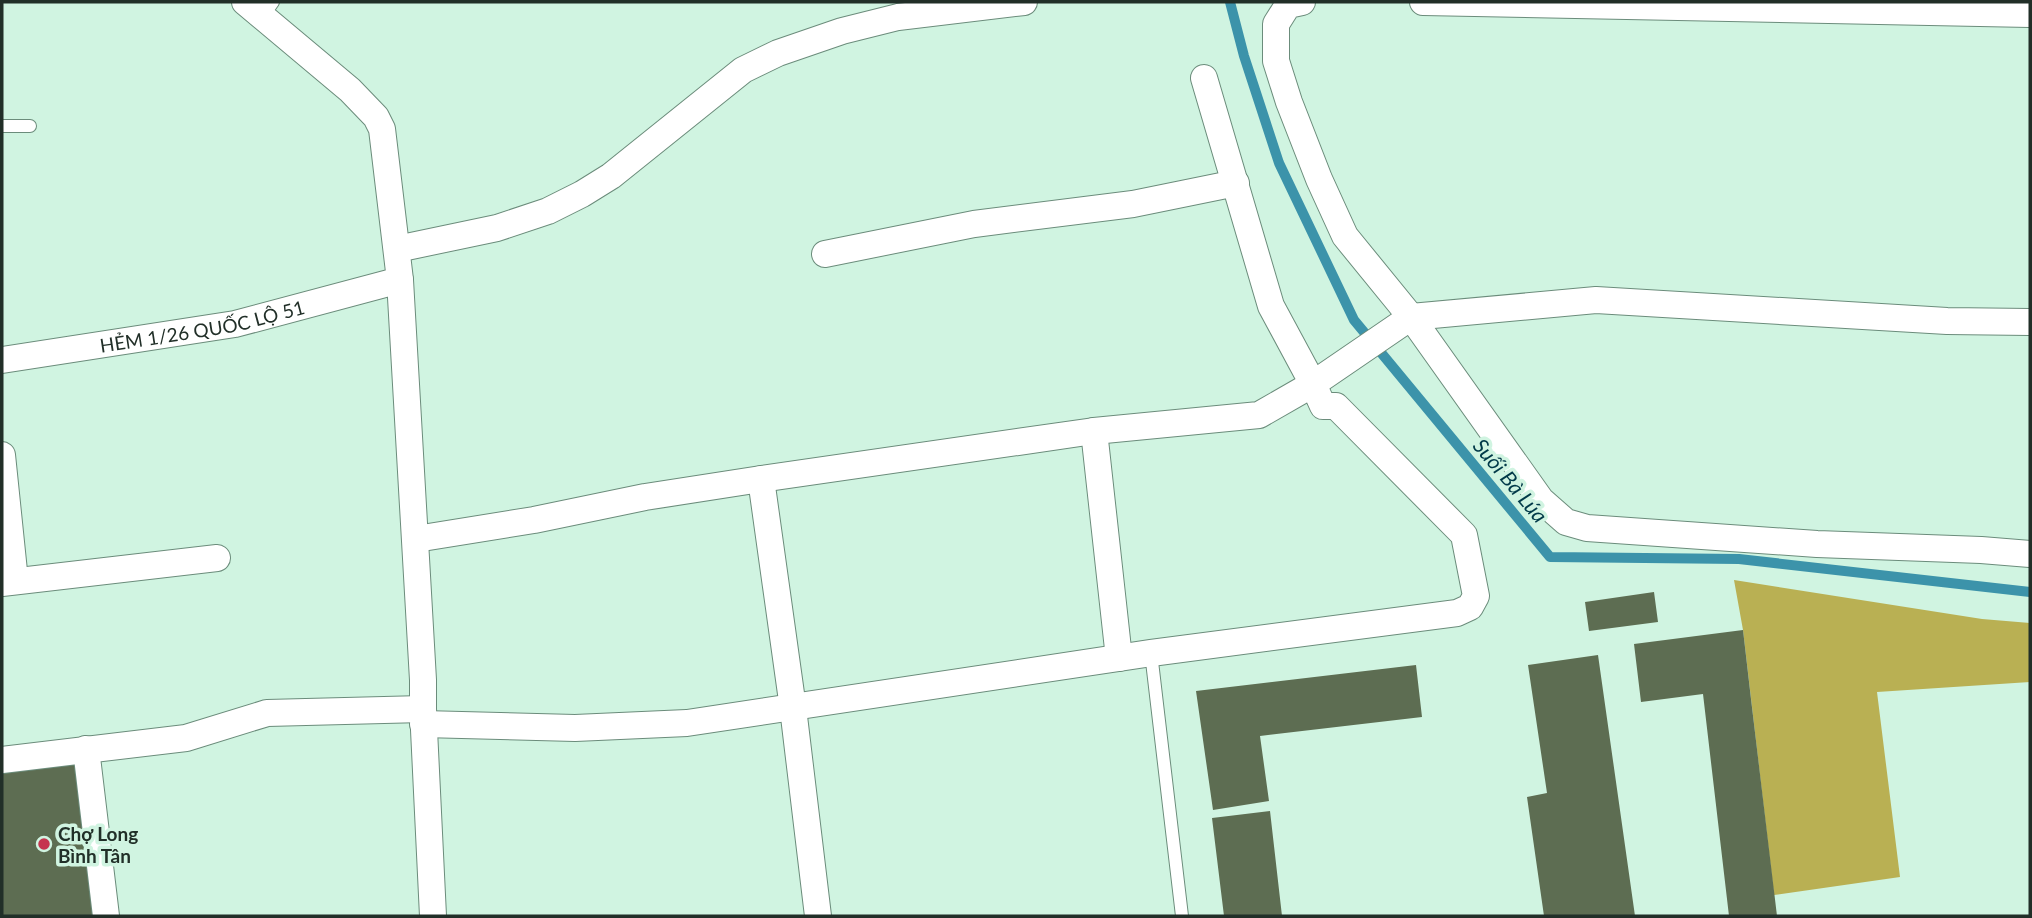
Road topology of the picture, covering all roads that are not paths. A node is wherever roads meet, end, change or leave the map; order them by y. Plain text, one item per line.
1 (1024, 2) edge
2 (1302, 2) edge
3 (1423, 2) edge
4 (261, 7) edge
5 (896, 10) edge
6 (2030, 14) edge
7 (1204, 78) dead end
8 (2, 126) edge
9 (30, 126) dead end
10 (1236, 183) junction
11 (397, 249) junction
12 (825, 254) dead end
13 (400, 280) junction
14 (1411, 317) junction
15 (2030, 322) edge
16 (2, 360) edge
17 (1313, 384) junction
18 (1094, 431) junction
19 (2, 455) edge
20 (761, 480) junction
21 (415, 539) junction
22 (2030, 554) edge
23 (217, 558) dead end
24 (8, 582) edge
25 (1151, 653) junction
26 (1119, 658) junction
27 (793, 708) junction
28 (423, 717) junction
29 (86, 749) junction
30 (2, 760) edge
31 (1182, 915) edge
32 (106, 916) edge
33 (433, 916) edge
34 (818, 916) edge
35 (1167, 916) edge

1 - 5 street
2 - 14 street
3 - 6 street
4 - 11 street
5 - 11 street
7 - 10 street
8 - 9 lane
10 - 12 street
10 - 17 street
11 - 13 street
13 - 16 street, HẺM 1/26 QUỐC LỘ 51
13 - 21 street
14 - 15 street
14 - 17 street
14 - 22 street
17 - 18 street
17 - 25 street
18 - 20 street
18 - 26 street
19 - 24 street
20 - 21 street
20 - 27 street
21 - 28 street
23 - 24 street
25 - 26 street
25 - 31 lane
26 - 27 street
27 - 28 street
27 - 34 street
28 - 29 street
28 - 33 street
29 - 30 street
29 - 32 street
31 - 35 lane

